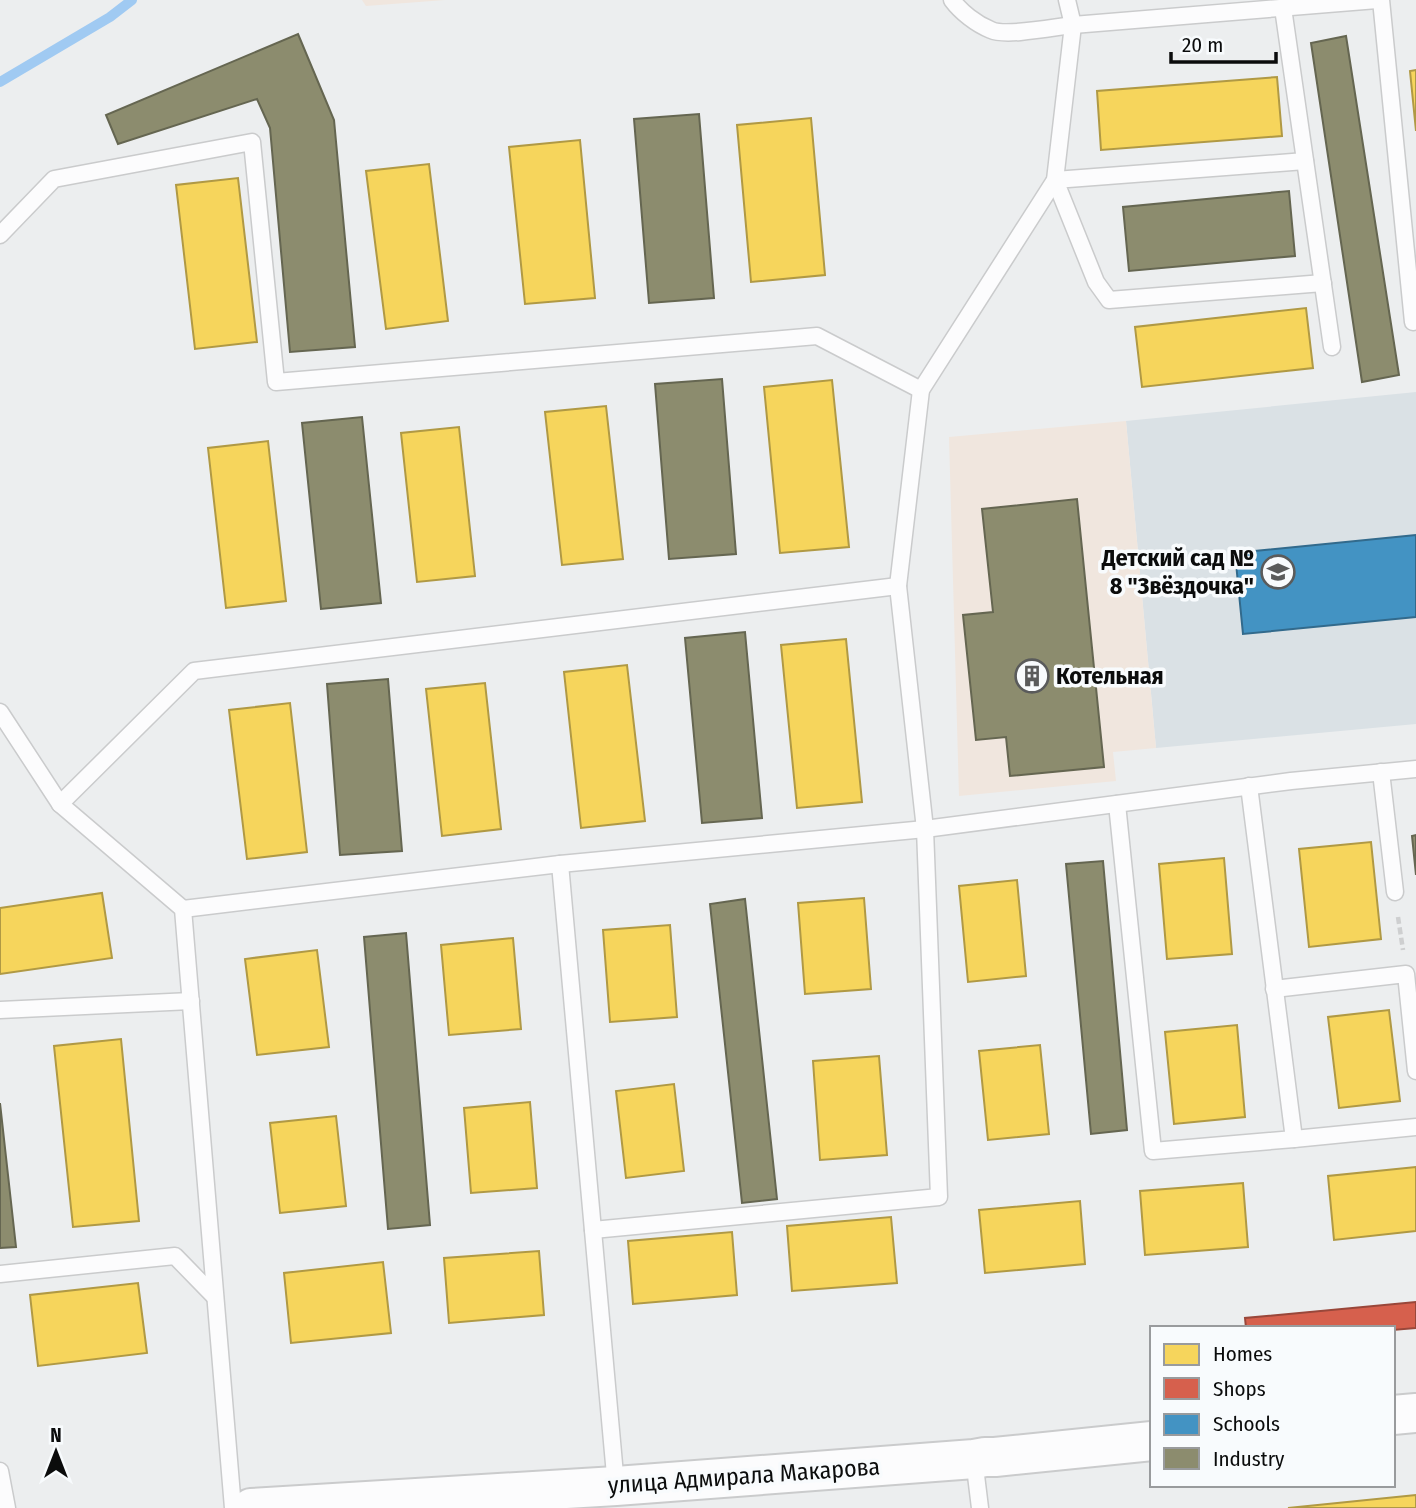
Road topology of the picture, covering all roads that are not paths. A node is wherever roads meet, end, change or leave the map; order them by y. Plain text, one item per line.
1 (952, 0) edge
2 (1067, 0) edge
3 (1261, 0) edge
4 (1379, 0) edge
5 (1283, 8) junction
6 (1073, 25) junction
7 (1305, 161) junction
8 (1055, 180) junction
9 (0, 235) edge
10 (1323, 283) junction
11 (1413, 322) dead end
12 (1332, 347) dead end
13 (920, 390) junction
14 (898, 586) junction
15 (0, 712) edge
16 (1416, 769) edge
17 (1381, 772) junction
18 (1249, 786) junction
19 (1117, 803) junction
20 (60, 804) junction
21 (925, 829) junction
22 (560, 863) junction
23 (1395, 892) road end
24 (183, 909) junction
25 (1274, 989) junction
26 (191, 1001) junction
27 (0, 1010) edge
28 (1416, 1071) edge
29 (1416, 1127) edge
30 (1294, 1139) junction
31 (593, 1230) junction
32 (0, 1274) edge
33 (215, 1297) junction
34 (1416, 1413) edge
35 (1395, 1415) edge
36 (1150, 1441) edge
37 (974, 1459) junction
38 (0, 1471) edge
39 (616, 1486) junction
40 (507, 1500) edge
41 (431, 1502) edge
42 (6, 1508) edge
43 (233, 1508) edge
44 (251, 1508) edge
45 (980, 1508) edge

1 - 6 lane
2 - 6 lane
3 - 5 lane
4 - 5 lane
4 - 11 lane
5 - 6 lane
5 - 7 lane
6 - 8 lane
7 - 8 lane
7 - 10 lane
8 - 10 lane
8 - 13 lane
9 - 13 lane
10 - 12 lane
13 - 14 lane
14 - 20 lane
14 - 21 lane
15 - 20 lane
16 - 17 lane
17 - 18 lane
17 - 23 lane
18 - 19 lane
18 - 25 lane
19 - 21 lane
19 - 30 lane
20 - 24 lane
21 - 22 lane
21 - 31 lane
22 - 24 lane
22 - 31 lane
24 - 26 lane
25 - 28 lane
25 - 30 lane
26 - 27 lane
26 - 33 lane
29 - 30 lane
31 - 39 lane
32 - 33 lane
33 - 43 lane
34 - 35 street
36 - 37 street, улица Адмирала Макарова
37 - 39 street, улица Адмирала Макарова
37 - 45 lane
38 - 42 lane
39 - 40 street, улица Адмирала Макарова
40 - 41 street, улица Адмирала Макарова
41 - 44 street, улица Адмирала Макарова

